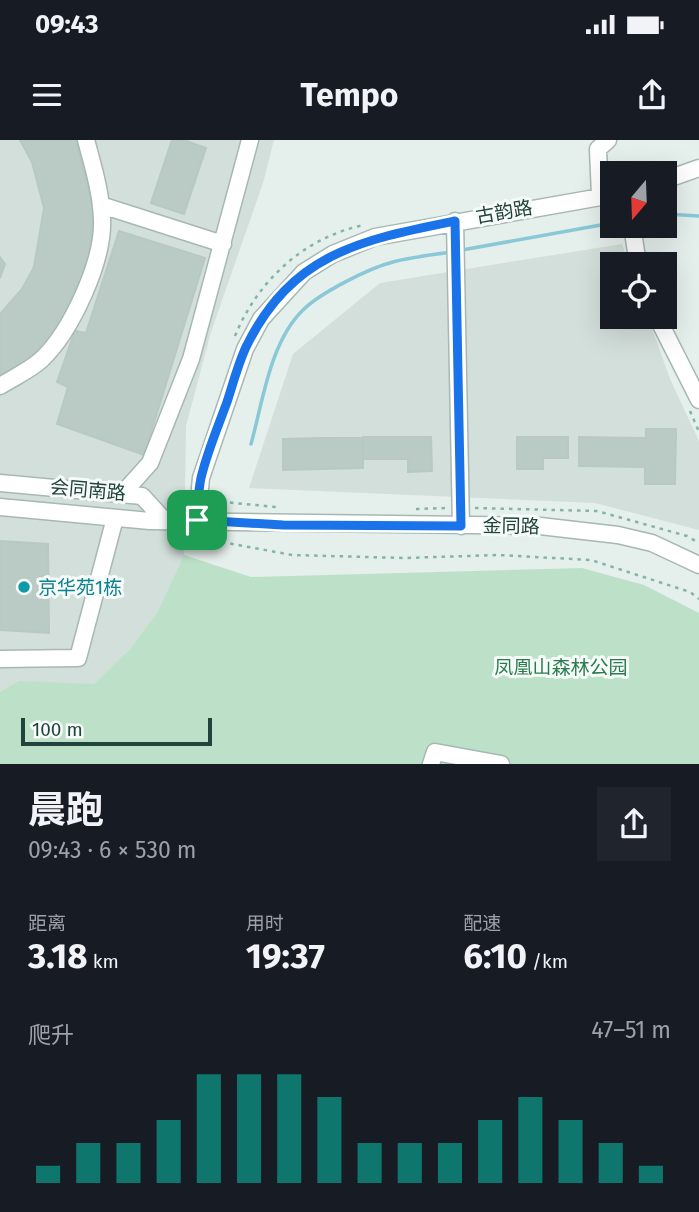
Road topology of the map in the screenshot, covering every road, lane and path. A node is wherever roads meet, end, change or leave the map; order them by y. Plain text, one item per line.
1 (86, 140) edge
2 (250, 140) edge
3 (608, 140) edge
4 (600, 161) edge
5 (699, 169) edge
6 (677, 173) edge
7 (600, 196) edge
8 (101, 205) junction
9 (455, 221) junction
10 (373, 223) dead end
11 (223, 244) junction
12 (663, 329) edge
13 (234, 338) dead end
14 (0, 386) edge
15 (699, 400) edge
16 (0, 483) edge
17 (123, 493) junction
18 (0, 507) edge
19 (115, 518) junction
20 (197, 520) junction
21 (158, 521) junction
22 (461, 526) junction
23 (211, 540) dead end
24 (699, 565) edge
25 (699, 599) edge
26 (0, 659) edge
27 (431, 764) edge
28 (501, 764) edge

1 - 8 street
2 - 11 street
3 - 4 street
5 - 6 street
7 - 9 street, 古韵路
8 - 11 street
8 - 14 street
9 - 20 street, 古韵路
9 - 22 street
10 - 13 path
11 - 17 street
12 - 15 street
16 - 17 street, 会同南路
17 - 21 street, 会同南路
18 - 19 street, 会同南路
19 - 21 street, 会同南路
19 - 26 street
20 - 21 street, 金同路
20 - 22 street, 金同路
22 - 24 street, 金同路
23 - 25 path
27 - 28 street

